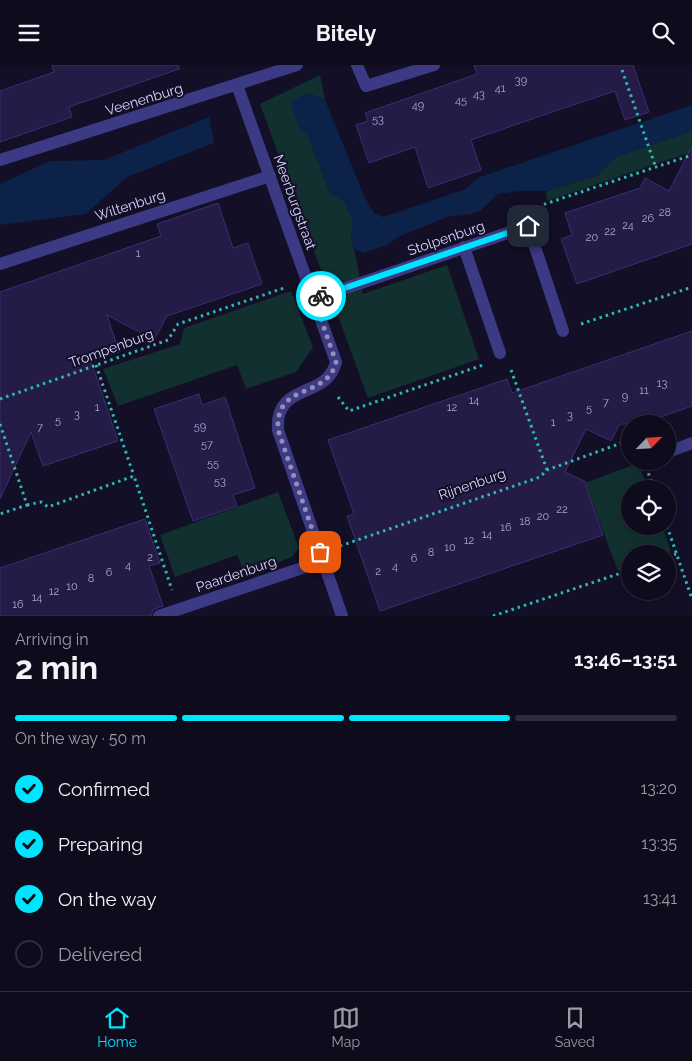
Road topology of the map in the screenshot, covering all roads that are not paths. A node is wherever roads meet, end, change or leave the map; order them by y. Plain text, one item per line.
1 (254, 65) edge
2 (297, 65) edge
3 (357, 65) edge
4 (434, 65) edge
5 (259, 78) junction
6 (237, 85) junction
7 (0, 160) edge
8 (270, 176) junction
9 (464, 247) junction
10 (0, 264) edge
11 (314, 299) junction
12 (562, 328) road end
13 (501, 355) road end
14 (692, 443) edge
15 (676, 449) edge
16 (322, 556) junction
17 (159, 616) edge
18 (342, 616) edge

1 - 5 street
2 - 5 street, Veenenburg
3 - 4 street
5 - 6 street, Veenenburg
6 - 7 street, Veenenburg
6 - 8 street, Meerburgstraat
8 - 10 street, Wiltenburg
8 - 11 street, Meerburgstraat
9 - 11 street, Stolpenburg
9 - 12 street, Stolpenburg
9 - 13 street
11 - 16 street, Meerburgstraat
14 - 15 street
16 - 17 street, Paardenburg
16 - 18 street, Meerburgstraat

